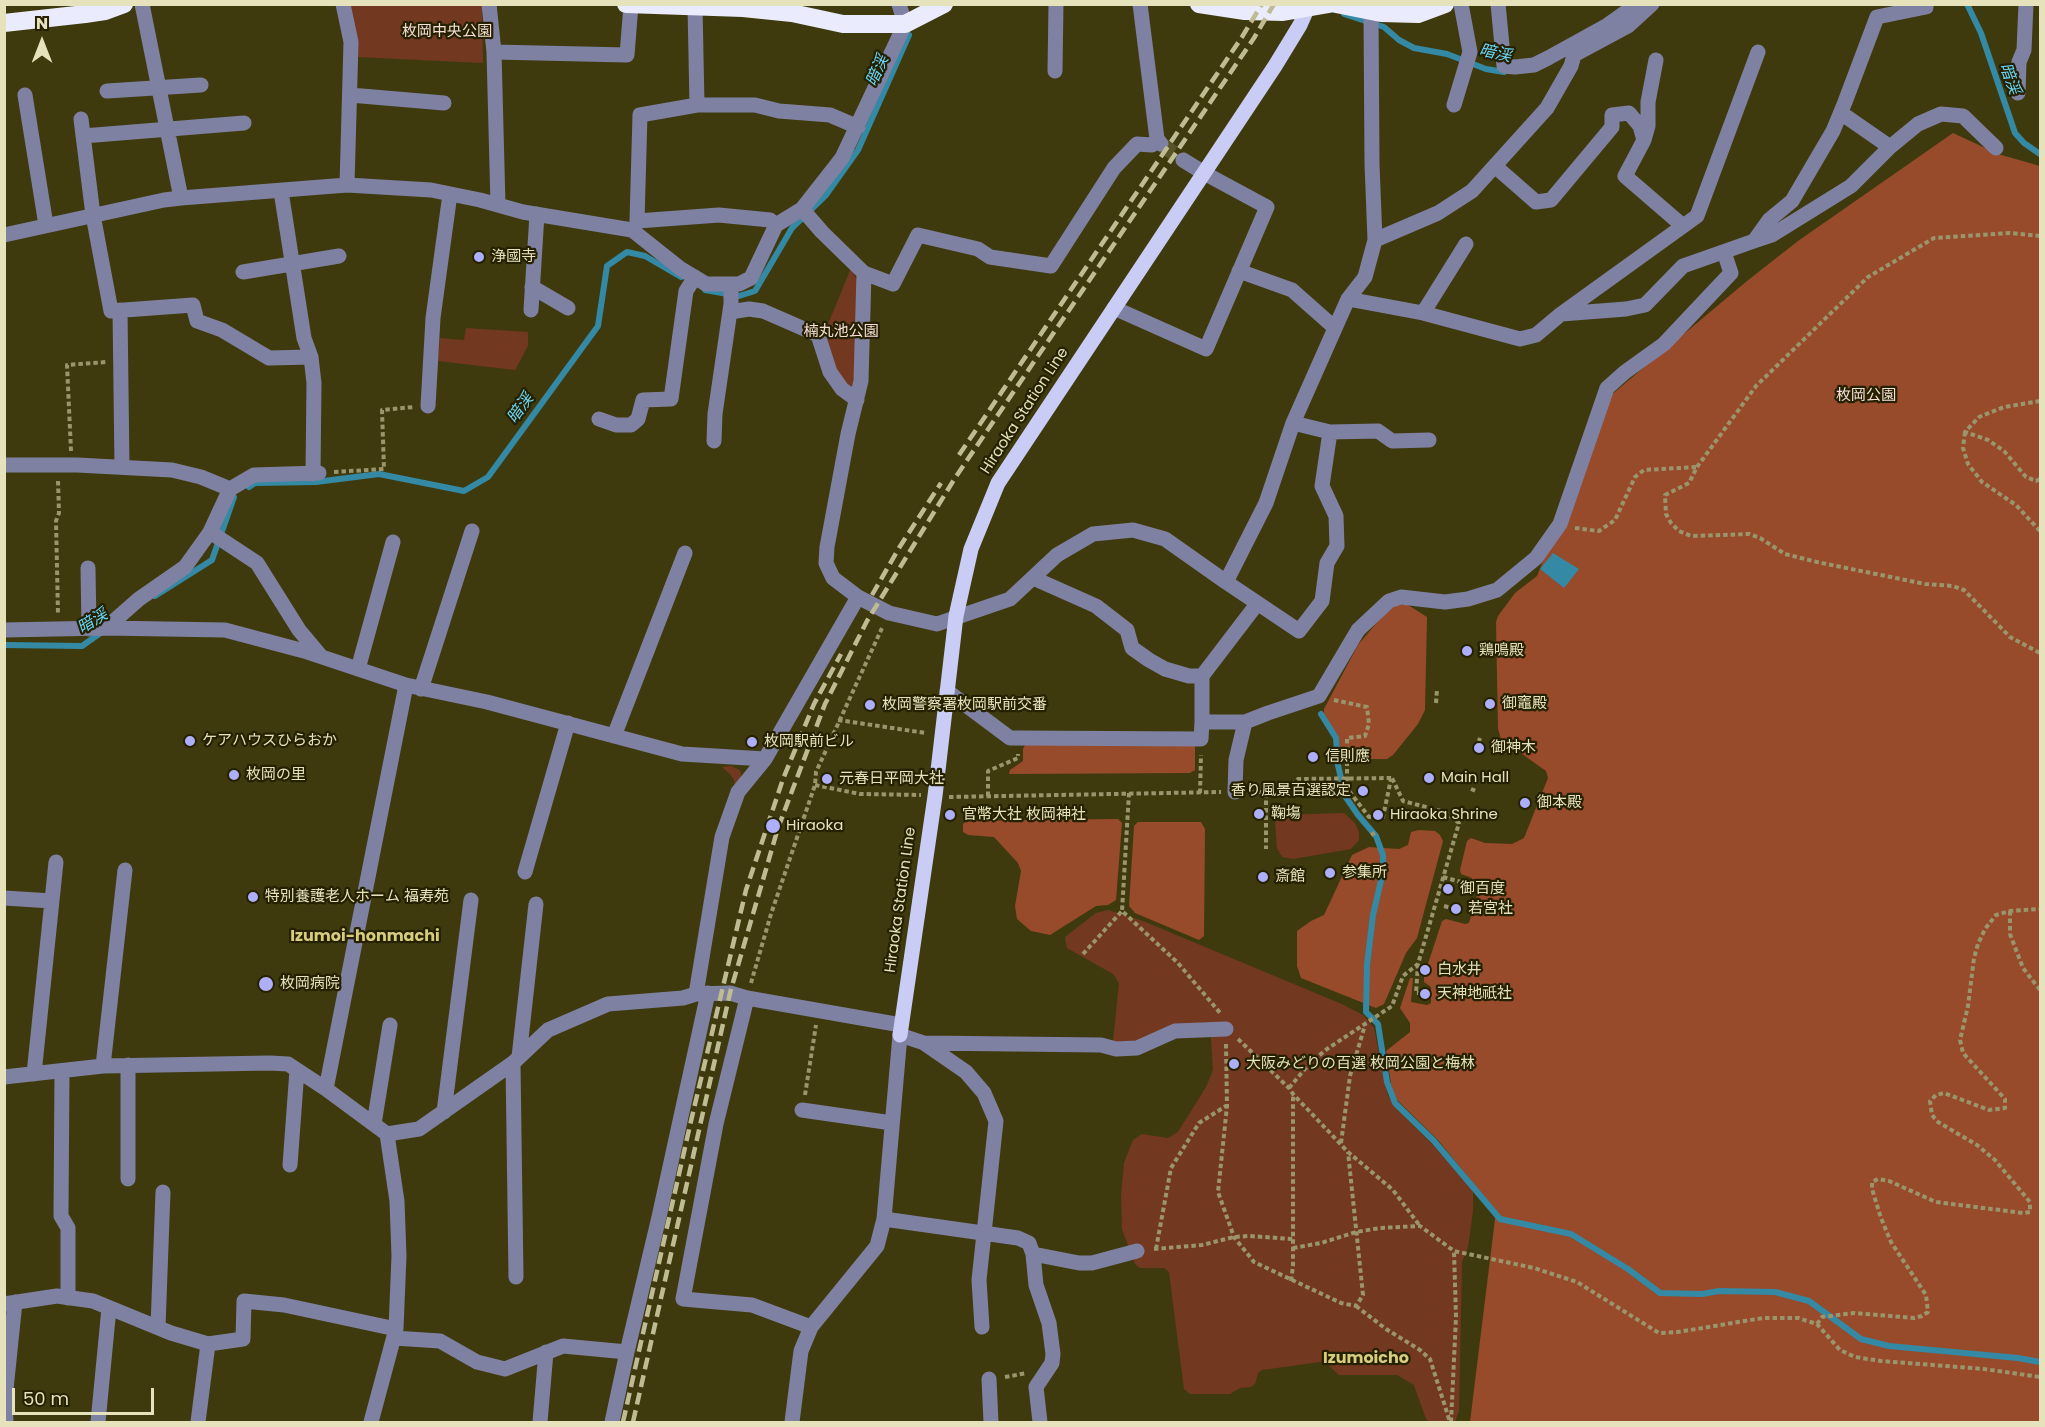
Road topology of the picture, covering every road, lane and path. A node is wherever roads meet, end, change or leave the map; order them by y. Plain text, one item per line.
1 (124, 4) edge
2 (142, 4) edge
3 (343, 4) edge
4 (489, 4) edge
5 (626, 4) edge
6 (899, 4) edge
7 (944, 4) edge
8 (1056, 4) edge
9 (1140, 4) edge
10 (1199, 4) edge
11 (1329, 4) edge
12 (1336, 4) edge
13 (1445, 4) edge
14 (1461, 4) edge
15 (1498, 4) edge
16 (1926, 4) edge
17 (2026, 4) edge
18 (631, 5) edge
19 (689, 6) edge
20 (1308, 6) edge
21 (1641, 8) edge
22 (822, 12) edge
23 (1371, 18) junction
24 (4, 23) edge
25 (904, 24) junction
26 (494, 52) junction
27 (1758, 52) dead end
28 (1656, 60) dead end
29 (1055, 71) dead end
30 (201, 85) dead end
31 (159, 88) junction
32 (107, 91) dead end
33 (2018, 93) dead end
34 (25, 95) dead end
35 (350, 95) junction
36 (444, 104) dead end
37 (697, 105) junction
38 (1454, 105) dead end
39 (1841, 113) junction
40 (81, 119) dead end
41 (244, 123) dead end
42 (858, 127) junction
43 (167, 129) junction
44 (83, 136) junction
45 (1644, 140) junction
46 (1890, 147) junction
47 (1996, 147) dead end
48 (1183, 160) tunnel mouth
49 (1496, 167) junction
50 (1204, 173) junction
51 (347, 185) junction
52 (281, 191) junction
53 (450, 194) junction
54 (181, 198) junction
55 (498, 205) junction
56 (803, 209) junction
57 (537, 214) junction
58 (93, 215) junction
59 (46, 225) junction
60 (776, 225) junction
61 (634, 226) junction
62 (1683, 226) junction
63 (4, 235) edge
64 (2040, 236) edge
65 (1375, 240) junction
66 (1754, 241) junction
67 (1466, 244) dead end
68 (1724, 252) junction
69 (339, 256) dead end
70 (292, 264) junction
71 (243, 272) dead end
72 (1239, 272) junction
73 (864, 273) junction
74 (691, 283) junction
75 (532, 287) junction
76 (731, 298) junction
77 (1348, 299) junction
78 (568, 308) dead end
79 (1114, 308) junction
80 (120, 310) junction
81 (531, 310) dead end
82 (1423, 313) junction
83 (1561, 314) junction
84 (1335, 328) junction
85 (311, 357) junction
86 (121, 361) junction
87 (857, 400) junction
88 (2040, 400) edge
89 (428, 406) joint
90 (599, 419) dead end
91 (1293, 423) junction
92 (1329, 432) junction
93 (1965, 432) junction
94 (1429, 440) dead end
95 (714, 441) dead end
96 (4, 465) edge
97 (64, 465) junction
98 (122, 467) junction
99 (1697, 467) junction
100 (316, 474) junction
101 (2040, 479) edge
102 (230, 489) junction
103 (1560, 524) junction
104 (472, 531) dead end
105 (2040, 531) edge
106 (211, 533) junction
107 (393, 542) dead end
108 (685, 553) dead end
109 (88, 568) dead end
110 (1033, 578) junction
111 (1226, 582) junction
112 (858, 597) junction
113 (1257, 604) junction
114 (889, 613) junction
115 (956, 616) junction
116 (106, 628) junction
117 (59, 629) junction
118 (89, 629) junction
119 (4, 630) edge
120 (2040, 653) edge
121 (321, 656) junction
122 (358, 669) junction
123 (1202, 676) junction
124 (406, 685) junction
125 (421, 688) junction
126 (1437, 690) dead end
127 (947, 691) junction
128 (1319, 696) junction
129 (1436, 704) dead end
130 (838, 720) junction
131 (1202, 722) junction
132 (1245, 722) junction
133 (567, 723) junction
134 (941, 735) junction
135 (614, 736) junction
136 (1201, 739) junction
137 (1018, 758) dead end
138 (765, 759) junction
139 (1347, 778) junction
140 (1392, 778) junction
141 (815, 785) junction
142 (1235, 792) junction
143 (1266, 792) junction
144 (1129, 793) junction
145 (1200, 793) junction
146 (908, 795) dead end
147 (935, 796) junction
148 (988, 796) junction
149 (1376, 832) dead end
150 (1371, 835) dead end
151 (1266, 849) dead end
152 (56, 862) dead end
153 (125, 870) dead end
154 (525, 872) dead end
155 (1443, 878) junction
156 (1461, 882) dead end
157 (4, 898) edge
158 (471, 900) dead end
159 (52, 901) junction
160 (536, 904) dead end
161 (1444, 906) dead end
162 (1451, 909) dead end
163 (2040, 909) edge
164 (1122, 911) junction
165 (2010, 911) junction
166 (1083, 954) dead end
167 (1418, 964) junction
168 (2040, 990) edge
169 (1420, 993) dead end
170 (702, 994) junction
171 (747, 998) junction
172 (818, 1011) junction
173 (1366, 1024) junction
174 (390, 1025) dead end
175 (1226, 1029) junction
176 (900, 1030) junction
177 (924, 1043) junction
178 (516, 1060) junction
179 (128, 1065) junction
180 (103, 1066) junction
181 (297, 1070) junction
182 (62, 1071) junction
183 (34, 1074) junction
184 (4, 1077) edge
185 (1289, 1088) junction
186 (326, 1089) junction
187 (1293, 1094) junction
188 (1227, 1106) junction
189 (802, 1110) joint
190 (444, 1112) junction
191 (892, 1123) junction
192 (374, 1124) junction
193 (387, 1134) junction
194 (1341, 1144) junction
195 (1348, 1152) junction
196 (290, 1165) dead end
197 (128, 1179) dead end
198 (163, 1191) dead end
199 (884, 1219) junction
200 (1420, 1226) junction
201 (1356, 1232) junction
202 (984, 1233) junction
203 (1234, 1237) junction
204 (1293, 1239) junction
205 (1293, 1248) junction
206 (1156, 1249) junction
207 (1137, 1251) joint
208 (1454, 1251) junction
209 (1033, 1254) junction
210 (516, 1277) dead end
211 (1291, 1281) junction
212 (68, 1298) junction
213 (10, 1303) edge
214 (1356, 1306) junction
215 (108, 1308) junction
216 (1816, 1324) junction
217 (811, 1327) junction
218 (982, 1327) dead end
219 (158, 1328) junction
220 (395, 1334) junction
221 (208, 1344) junction
222 (546, 1352) junction
223 (627, 1352) junction
224 (1048, 1369) junction
225 (2040, 1377) edge
226 (989, 1379) joint
227 (6, 1422) edge
228 (98, 1422) edge
229 (198, 1422) edge
230 (371, 1422) edge
231 (540, 1422) edge
232 (612, 1422) edge
233 (792, 1422) edge
234 (991, 1422) edge
235 (1040, 1422) edge
236 (1450, 1422) edge

1 - 24 highway
2 - 31 street
3 - 35 street
4 - 26 street
5 - 18 highway
6 - 25 street
7 - 25 highway
8 - 29 street
9 - 73 street
10 - 20 highway
11 - 20 highway
12 - 23 highway
13 - 23 highway
14 - 38 street
15 - 21 street
16 - 39 street
17 - 33 street
18 - 19 highway
18 - 26 street
19 - 22 highway
19 - 37 street
20 - 50 main road, Hiraoka Station Line
21 - 49 street
22 - 25 highway
23 - 65 street
25 - 42 street
26 - 55 street
27 - 62 street
28 - 45 street
30 - 31 street
31 - 32 street
31 - 43 street
34 - 59 street
35 - 36 street
35 - 51 street
37 - 42 street
37 - 61 street
39 - 46 street
39 - 66 street
40 - 44 street
41 - 43 street
42 - 56 street
43 - 44 street
43 - 54 street
44 - 58 street
45 - 49 street
45 - 62 street
46 - 47 street
46 - 66 street
48 - 50 street
49 - 65 street
50 - 72 street
50 - 79 main road, Hiraoka Station Line
51 - 52 street
51 - 53 street
52 - 54 street
52 - 70 street
53 - 55 street
53 - 89 street
54 - 58 street
55 - 57 street
56 - 60 street
56 - 73 street
57 - 61 street
57 - 75 street
58 - 59 street
58 - 80 street
59 - 63 street
60 - 61 street
60 - 76 street
61 - 74 street
62 - 83 street
64 - 99 path
65 - 77 street
66 - 68 street
67 - 82 street
68 - 83 street
68 - 103 street
69 - 70 street
70 - 71 street
70 - 85 street
72 - 79 street
72 - 84 street
73 - 87 street
74 - 76 street
74 - 90 street
75 - 78 street
75 - 81 street
76 - 87 street
76 - 95 street
77 - 82 street
77 - 84 street
79 - 115 main road, Hiraoka Station Line
80 - 85 street
80 - 86 street
82 - 83 street
84 - 91 street
85 - 100 street
86 - 97 path
86 - 98 street
87 - 112 street
88 - 93 path
89 - 100 path
91 - 92 street
91 - 111 street
92 - 94 street
92 - 113 street
93 - 101 path
93 - 105 path
96 - 97 street
97 - 98 street
97 - 117 path
98 - 102 street
99 - 103 path
99 - 120 path
100 - 102 street
102 - 106 street
103 - 128 street
104 - 125 street
106 - 116 street
106 - 121 street
107 - 122 street
108 - 135 street
109 - 118 street
110 - 111 street
110 - 115 street
110 - 123 street
111 - 113 street
112 - 114 street
112 - 138 street
113 - 123 street
114 - 115 street
114 - 130 path
115 - 127 main road, Hiraoka Station Line
116 - 118 street
116 - 121 street
117 - 118 street
117 - 119 street
121 - 122 street
122 - 124 street
123 - 131 street
124 - 125 street
124 - 186 street
125 - 133 street
126 - 129 path
127 - 134 main road, Hiraoka Station Line
127 - 136 street
128 - 132 street
128 - 139 path
130 - 134 path
130 - 141 path
131 - 132 street
131 - 136 street
132 - 142 street
133 - 135 street
133 - 154 street
134 - 147 main road, Hiraoka Station Line
135 - 138 street
136 - 145 path
137 - 148 path
138 - 170 street
139 - 140 path
139 - 140 path
139 - 143 path
140 - 155 path
141 - 146 path
141 - 171 path
142 - 143 path
142 - 145 path
143 - 151 path
144 - 145 path
144 - 148 path
144 - 164 path
147 - 148 path
147 - 176 main road, Hiraoka Station Line
149 - 150 path
152 - 159 street
153 - 180 street
155 - 156 path
155 - 167 path
157 - 159 street
158 - 190 street
159 - 183 street
160 - 178 street
161 - 162 path
163 - 165 path
164 - 166 path
164 - 175 path
165 - 168 path
165 - 216 path
167 - 169 path
167 - 173 path
170 - 171 street
170 - 178 street
170 - 223 street
171 - 172 street
171 - 217 street
172 - 176 street
172 - 189 path
173 - 185 path
173 - 194 path
174 - 192 street
175 - 177 street
175 - 185 path
175 - 188 path
176 - 177 street
176 - 191 street
177 - 202 street
178 - 190 street
178 - 210 street
179 - 180 street
179 - 181 street
179 - 197 street
180 - 182 street
181 - 186 street
181 - 196 street
182 - 183 street
182 - 212 street
183 - 184 street
185 - 187 path
186 - 192 street
187 - 194 path
187 - 204 path
188 - 203 path
188 - 206 path
189 - 191 street
190 - 193 street
191 - 199 street
192 - 193 street
193 - 220 street
194 - 195 path
195 - 200 path
195 - 201 path
198 - 219 street
199 - 202 street
199 - 217 street
200 - 201 path
200 - 208 path
201 - 205 path
201 - 214 path
202 - 209 street
202 - 218 street
203 - 204 path
203 - 206 path
203 - 211 path
204 - 205 path
205 - 211 path
206 - 207 path
207 - 209 street
208 - 216 path
208 - 236 path
209 - 224 street
211 - 214 path
212 - 213 street
212 - 215 street
213 - 227 street
214 - 236 path
215 - 219 street
215 - 228 street
216 - 225 path
217 - 233 street
219 - 221 street
220 - 221 street
220 - 222 street
220 - 230 street
221 - 229 street
222 - 223 street
222 - 231 street
223 - 232 street
224 - 226 path
224 - 235 street
226 - 234 street

